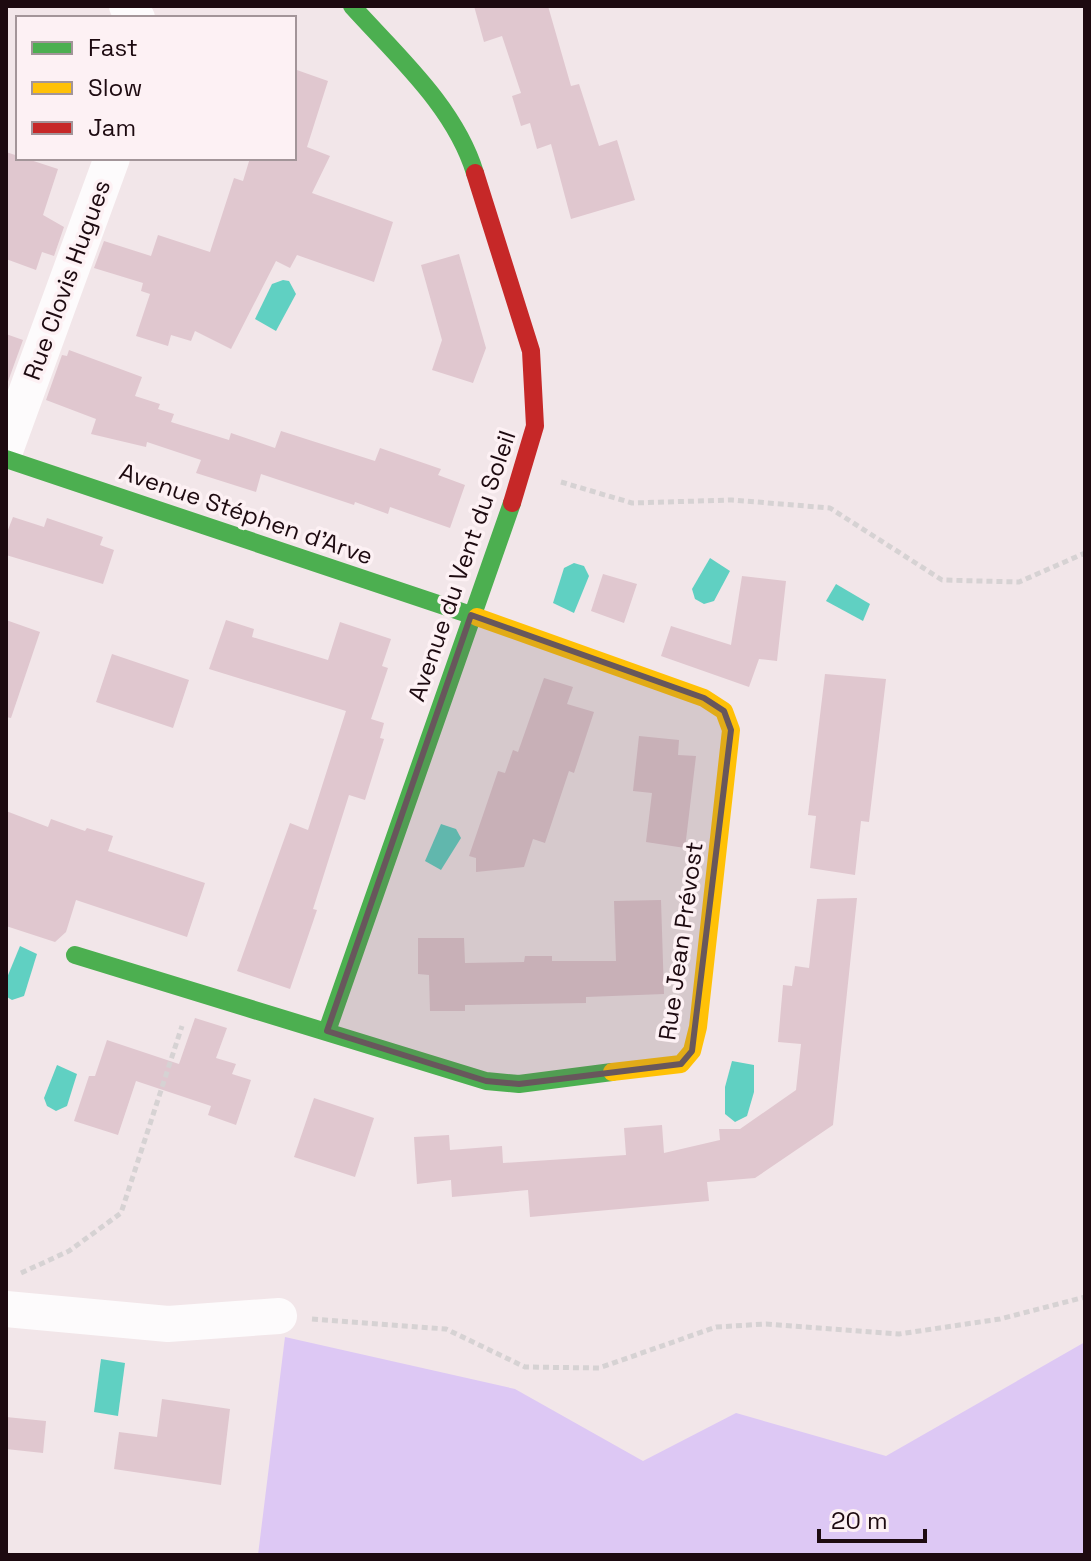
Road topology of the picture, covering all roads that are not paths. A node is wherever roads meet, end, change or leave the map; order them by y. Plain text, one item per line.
1 (352, 6) edge
2 (111, 160) edge
3 (6, 448) edge
4 (6, 459) edge
5 (471, 615) junction
6 (75, 955) dead end
7 (327, 1031) junction
8 (6, 1309) edge
9 (279, 1316) road end

1 - 5 street, Avenue du Vent du Soleil
2 - 3 street, Rue Clovis Hugues
4 - 5 street, Avenue Stéphen d'Arve
5 - 7 street, Avenue du Vent du Soleil
5 - 7 street, Rue Jean Prévost
6 - 7 street, Rue Jean Prévost
8 - 9 street

